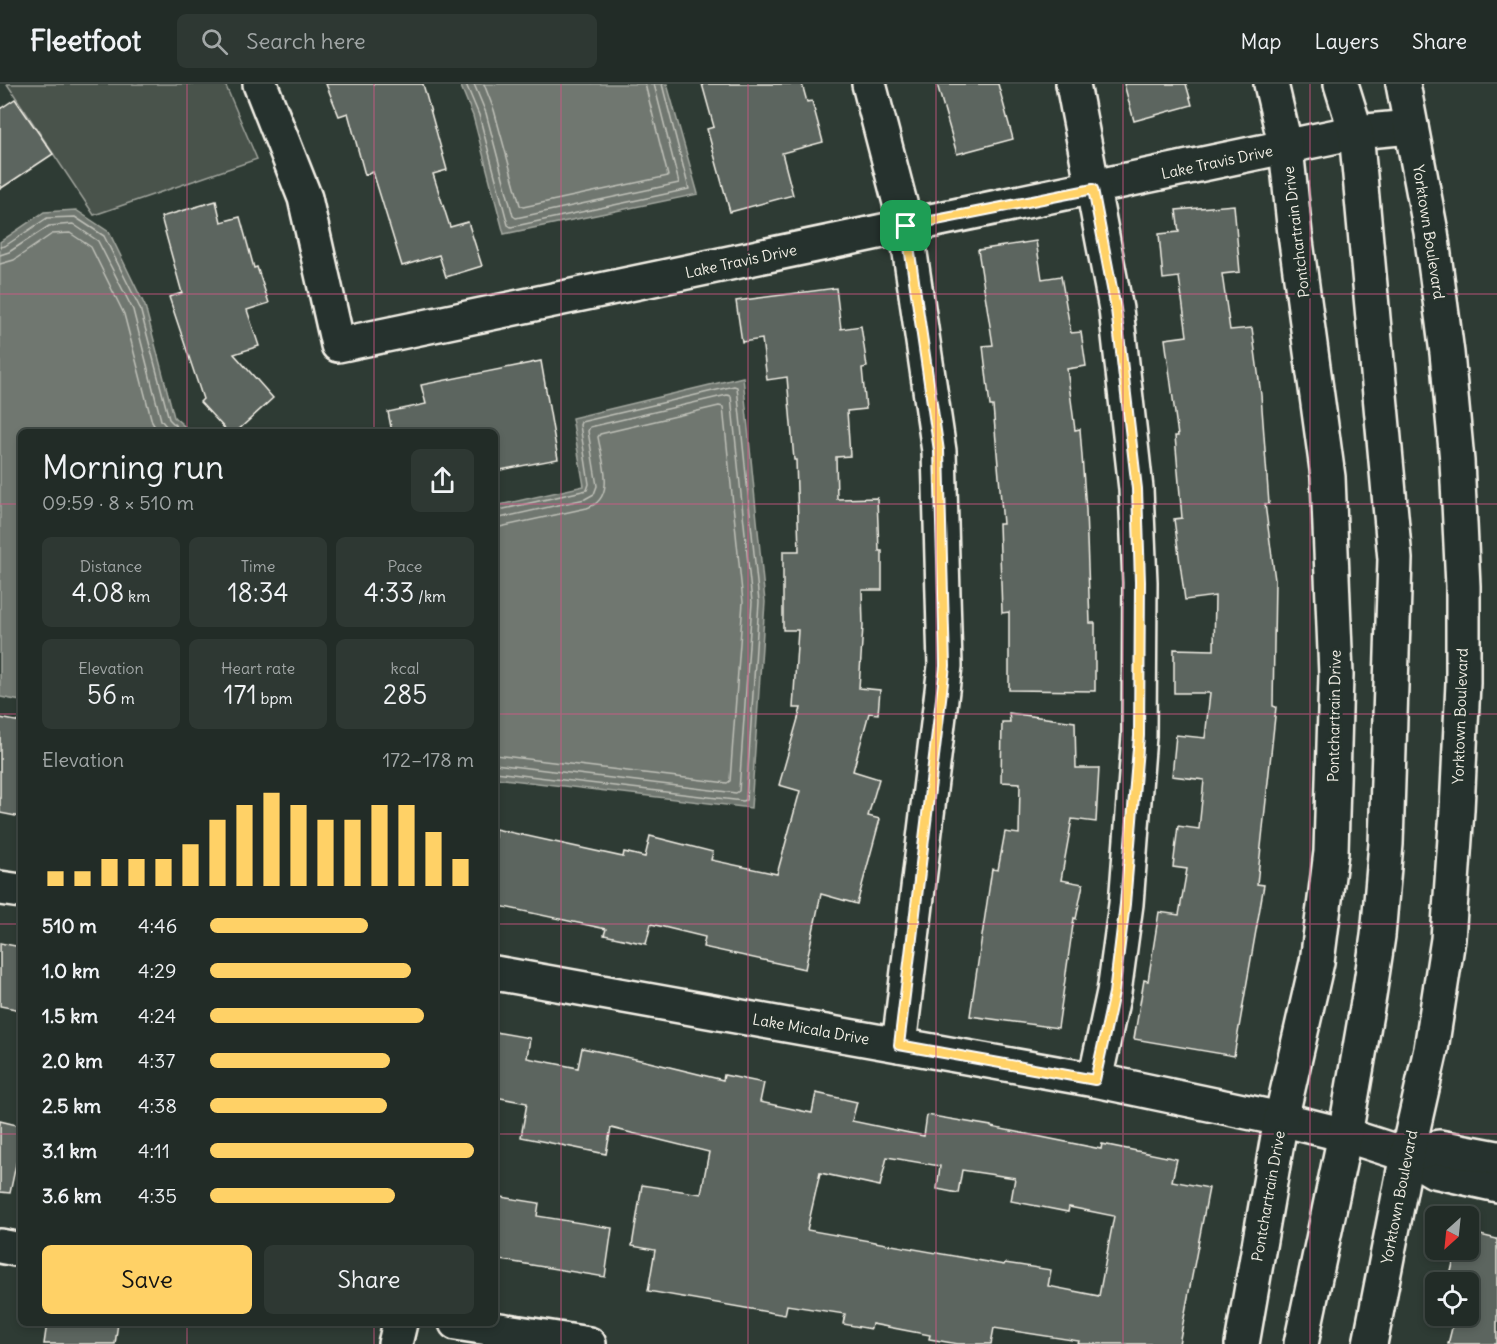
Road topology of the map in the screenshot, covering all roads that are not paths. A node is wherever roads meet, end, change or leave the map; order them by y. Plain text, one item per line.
1 (260, 84) edge
2 (869, 84) edge
3 (1073, 84) edge
4 (1271, 84) edge
5 (1341, 84) edge
6 (1403, 84) edge
7 (1411, 127) junction
8 (1356, 132) junction
9 (1286, 148) junction
10 (1093, 189) junction
11 (906, 226) junction
12 (0, 888) edge
13 (18, 891) edge
14 (498, 974) edge
15 (899, 1045) junction
16 (1095, 1080) junction
17 (1281, 1119) junction
18 (1345, 1135) junction
19 (1407, 1155) junction
20 (1497, 1158) edge
21 (1497, 1185) edge
22 (0, 1246) edge
23 (18, 1250) edge
24 (399, 1326) edge
25 (475, 1326) edge
26 (395, 1344) edge
27 (589, 1344) edge
28 (1242, 1344) edge
29 (1301, 1344) edge
30 (1370, 1344) edge

1 - 11 street, Lake Travis Drive
2 - 11 street
3 - 10 street
4 - 9 street, Pontchartrain Drive
5 - 8 street
6 - 7 street, Yorktown Boulevard
7 - 8 street, Lake Travis Drive
7 - 19 street, Yorktown Boulevard
8 - 9 street, Lake Travis Drive
8 - 18 street
9 - 10 street, Lake Travis Drive
9 - 17 street, Pontchartrain Drive
10 - 11 street, Lake Travis Drive
10 - 16 street
11 - 15 street
12 - 13 street
14 - 15 street, Lake Micala Drive
15 - 16 street, Lake Micala Drive
16 - 17 street, Lake Micala Drive
17 - 18 street, Lake Micala Drive
17 - 28 street, Pontchartrain Drive
18 - 19 street, Lake Micala Drive
18 - 29 street
19 - 20 street
19 - 21 street, Lake Micala Drive
19 - 30 street, Yorktown Boulevard
22 - 23 street
24 - 26 street
25 - 27 street

